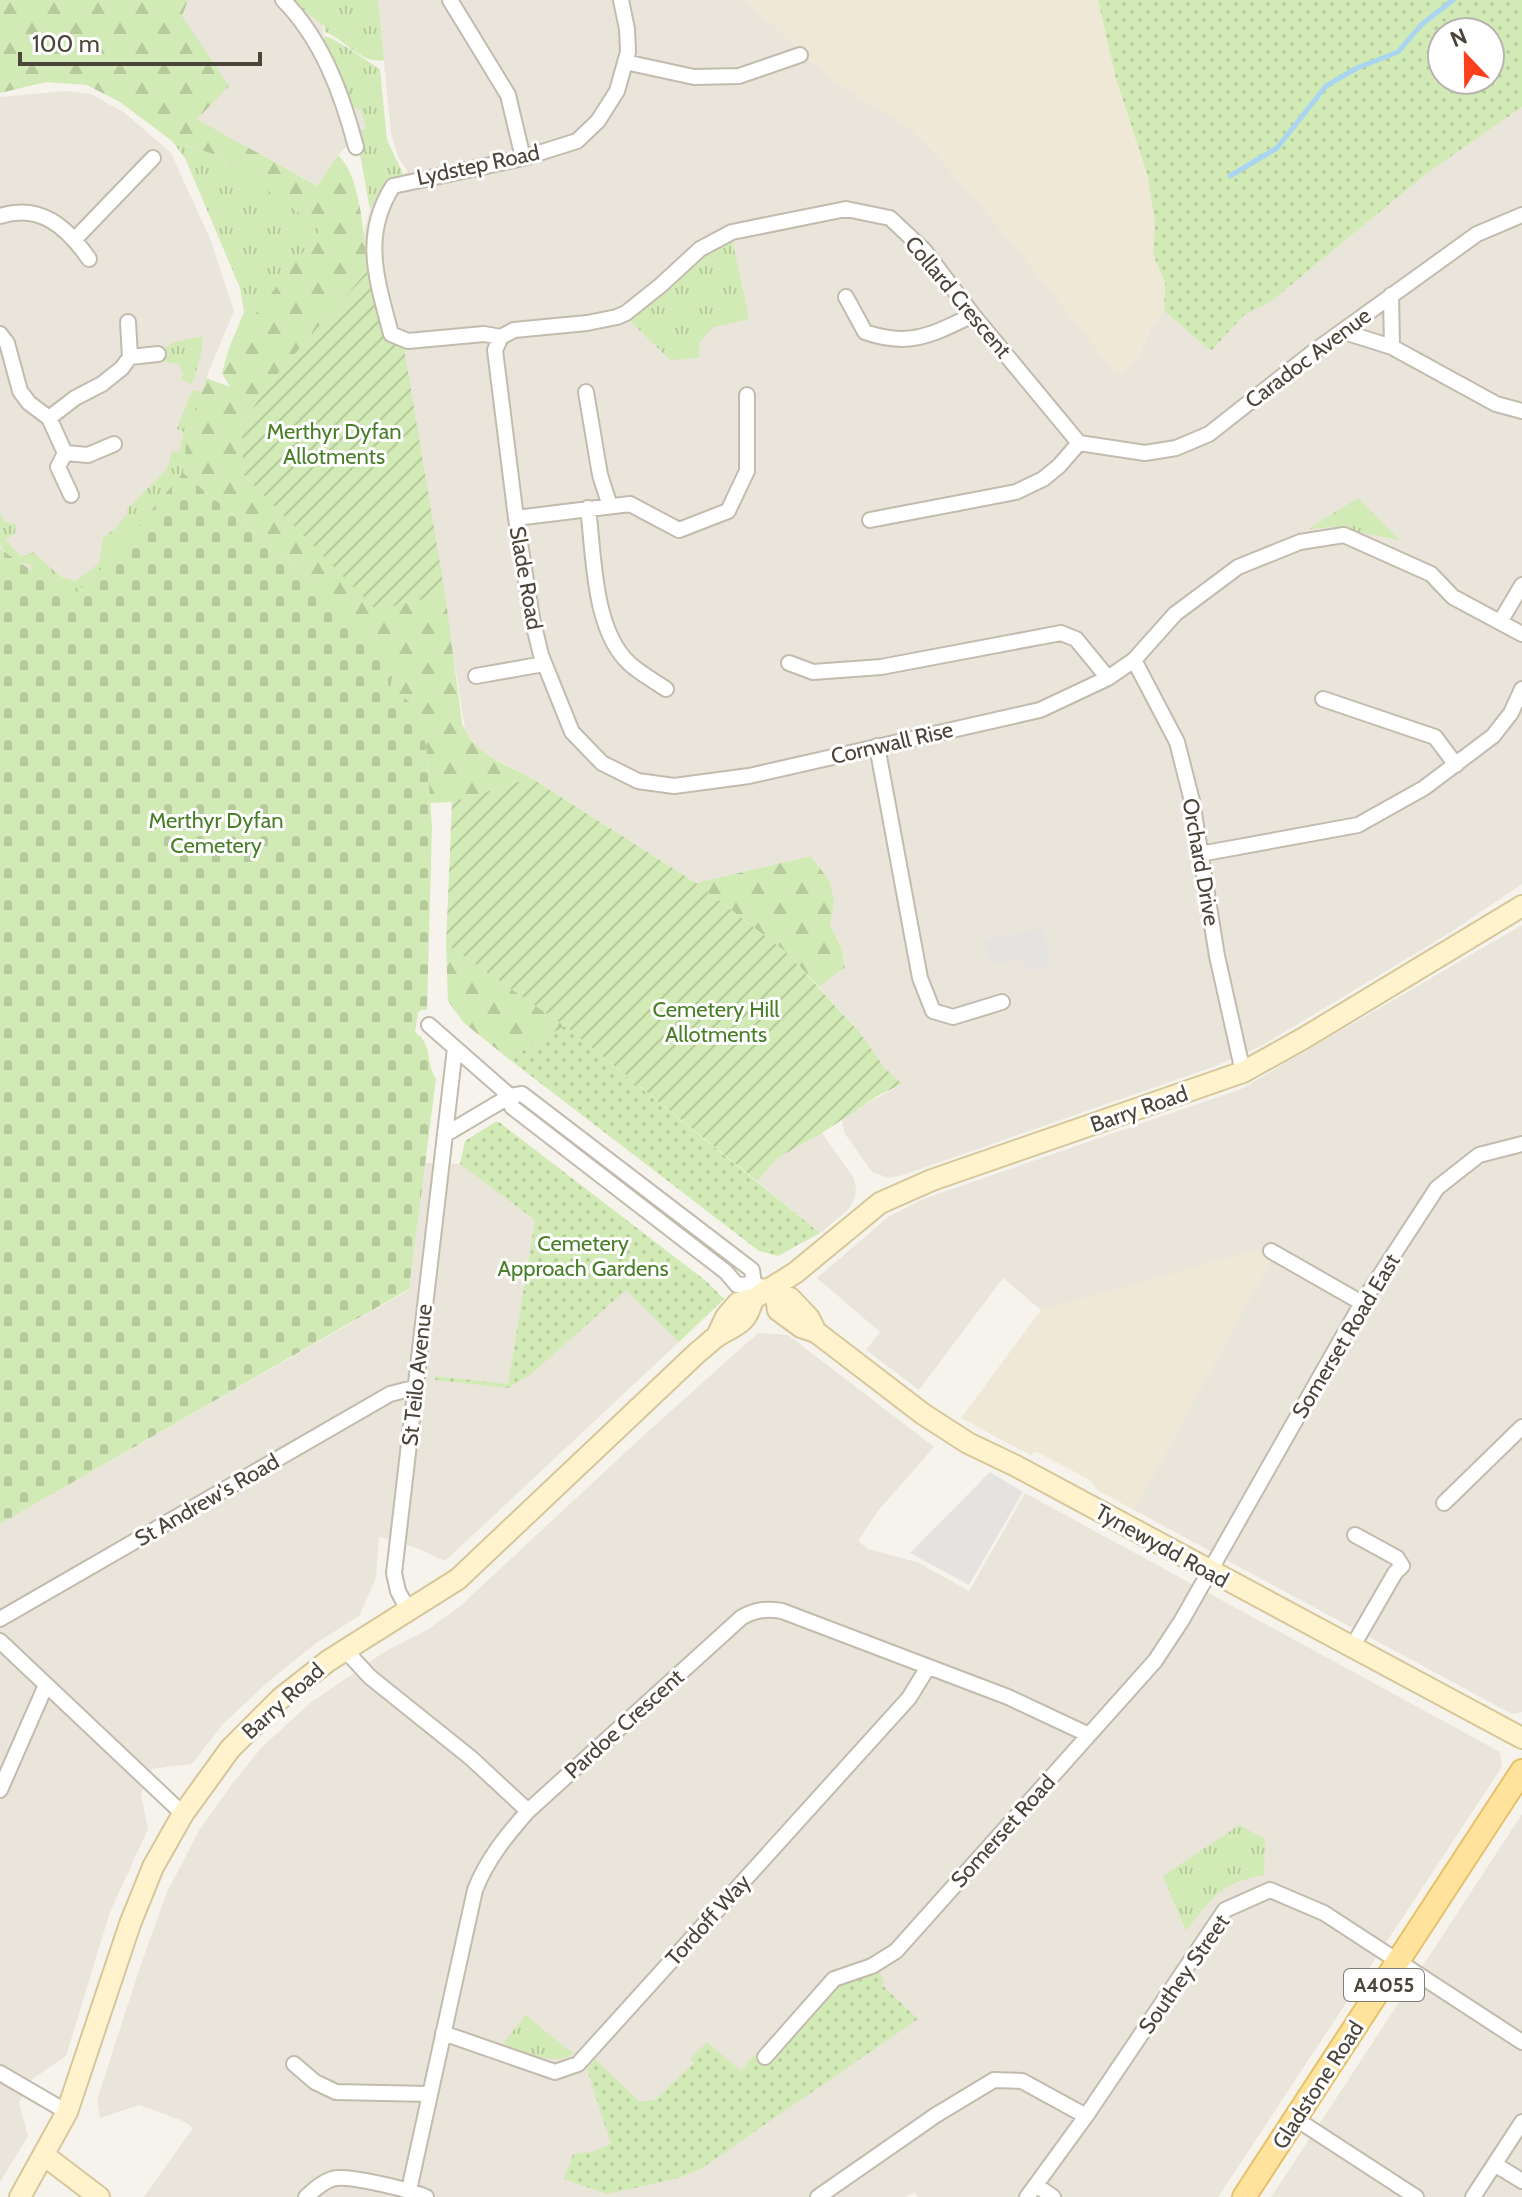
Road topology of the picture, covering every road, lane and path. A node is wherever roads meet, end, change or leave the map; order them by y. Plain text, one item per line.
1 (283, 0) edge
2 (450, 0) edge
3 (621, 0) edge
4 (800, 55) dead end
5 (625, 62) junction
6 (356, 147) dead end
7 (153, 158) dead end
8 (523, 158) junction
9 (1522, 215) edge
10 (0, 216) edge
11 (75, 239) junction
12 (89, 259) dead end
13 (1391, 295) junction
14 (846, 297) dead end
15 (973, 315) junction
16 (128, 322) dead end
17 (1344, 332) junction
18 (0, 334) edge
19 (501, 337) junction
20 (408, 341) joint
21 (1392, 347) junction
22 (158, 354) dead end
23 (130, 357) junction
24 (586, 392) dead end
25 (747, 395) dead end
26 (1522, 411) edge
27 (49, 418) junction
28 (1079, 443) junction
29 (114, 444) dead end
30 (65, 453) junction
31 (71, 495) dead end
32 (610, 506) junction
33 (588, 508) junction
34 (516, 518) junction
35 (870, 520) dead end
36 (1522, 585) edge
37 (1500, 622) junction
38 (1522, 634) edge
39 (1134, 660) junction
40 (789, 663) dead end
41 (544, 664) junction
42 (476, 676) dead end
43 (1108, 678) junction
44 (666, 689) dead end
45 (1522, 689) edge
46 (1323, 699) dead end
47 (877, 746) junction
48 (1456, 765) junction
49 (638, 781) joint
50 (1200, 854) junction
51 (1522, 906) edge
52 (1002, 1002) dead end
53 (429, 1025) dead end
54 (455, 1048) junction
55 (1243, 1072) junction
56 (510, 1096) junction
57 (446, 1134) junction
58 (1522, 1144) edge
59 (1271, 1251) dead end
60 (763, 1293) junction
61 (1362, 1303) junction
62 (417, 1387) junction
63 (1522, 1427) edge
64 (1444, 1503) dead end
65 (1355, 1535) dead end
66 (1209, 1572) junction
67 (409, 1612) junction
68 (0, 1619) edge
69 (0, 1641) edge
70 (1351, 1649) junction
71 (345, 1650) junction
72 (928, 1667) junction
73 (46, 1685) junction
74 (1089, 1735) junction
75 (1522, 1738) edge
76 (1522, 1771) edge
77 (0, 1790) edge
78 (528, 1811) junction
79 (183, 1814) junction
80 (1400, 1961) junction
81 (443, 2033) junction
82 (1522, 2042) edge
83 (765, 2057) dead end
84 (294, 2064) dead end
85 (0, 2073) edge
86 (430, 2094) junction
87 (67, 2112) junction
88 (1086, 2116) junction
89 (1296, 2119) junction
90 (1522, 2122) edge
91 (45, 2156) junction
92 (1496, 2165) junction
93 (1522, 2181) edge
94 (409, 2190) junction
95 (1032, 2191) edge
96 (20, 2197) edge
97 (99, 2197) edge
98 (306, 2197) edge
99 (426, 2197) edge
100 (818, 2197) edge
101 (1053, 2197) edge
102 (1244, 2197) edge
103 (1416, 2197) edge
104 (1473, 2197) edge

1 - 6 street
2 - 8 street
3 - 5 street, Lydstep Road
4 - 5 street
5 - 8 street, Lydstep Road
7 - 11 street
8 - 20 street, Lydstep Road
9 - 13 street, Caradoc Avenue
10 - 11 street
11 - 12 street
13 - 17 street, Caradoc Avenue
13 - 21 street
14 - 15 street
15 - 19 street, Collard Crescent
15 - 28 street, Collard Crescent
16 - 23 street
17 - 21 street
17 - 28 street, Caradoc Avenue
18 - 27 street
19 - 20 street, Collard Crescent
19 - 34 street, Slade Road
21 - 26 street
22 - 23 street
23 - 27 street
24 - 32 street
25 - 32 street
27 - 30 street
28 - 35 street
29 - 30 street
30 - 31 street
32 - 33 street
33 - 34 street
33 - 44 street
34 - 41 street, Slade Road
36 - 37 street
37 - 38 street, Cornwall Rise
37 - 39 street, Cornwall Rise
39 - 43 street, Cornwall Rise
39 - 50 street, Orchard Drive
40 - 43 street
41 - 42 street
41 - 49 street, Slade Road
43 - 47 street, Cornwall Rise
45 - 48 street
46 - 48 street
47 - 49 street, Cornwall Rise
47 - 52 street
48 - 50 street
50 - 55 street, Orchard Drive
51 - 55 street, Barry Road
53 - 54 street
54 - 56 street
54 - 57 street, St Teilo Avenue
55 - 60 street, Barry Road
56 - 57 street
56 - 60 street
57 - 62 street, St Teilo Avenue
58 - 61 street, Somerset Road East
59 - 61 street
60 - 66 street, Tynewydd Road
60 - 67 street, Barry Road
61 - 66 street, Somerset Road East
62 - 67 street, St Teilo Avenue
62 - 68 street, St Andrew's Road
63 - 64 street
65 - 70 street
66 - 70 street, Tynewydd Road
66 - 74 street, Somerset Road
67 - 71 street, Barry Road
69 - 73 street
70 - 75 street, Tynewydd Road
71 - 78 street
71 - 79 street, Barry Road
72 - 74 street, Pardoe Crescent
72 - 78 street, Pardoe Crescent
72 - 81 street, Tordoff Way
73 - 77 street
73 - 79 street
74 - 83 street, Somerset Road
76 - 80 main road, Gladstone Road / A4055
78 - 81 street, Pardoe Crescent
79 - 87 street, Barry Road
80 - 82 street
80 - 88 street, Southey Street
80 - 89 main road, Gladstone Road / A4055
81 - 86 street, Pardoe Crescent
84 - 86 street
85 - 87 street
86 - 94 street, Pardoe Crescent
87 - 91 street, Barry Road
88 - 95 street, Southey Street
88 - 100 street
89 - 102 main road, Gladstone Road / A4055
89 - 103 street
90 - 92 street
91 - 96 street, Barry Road
91 - 97 street
92 - 93 street
92 - 104 street
94 - 98 street
94 - 99 street
95 - 101 street

